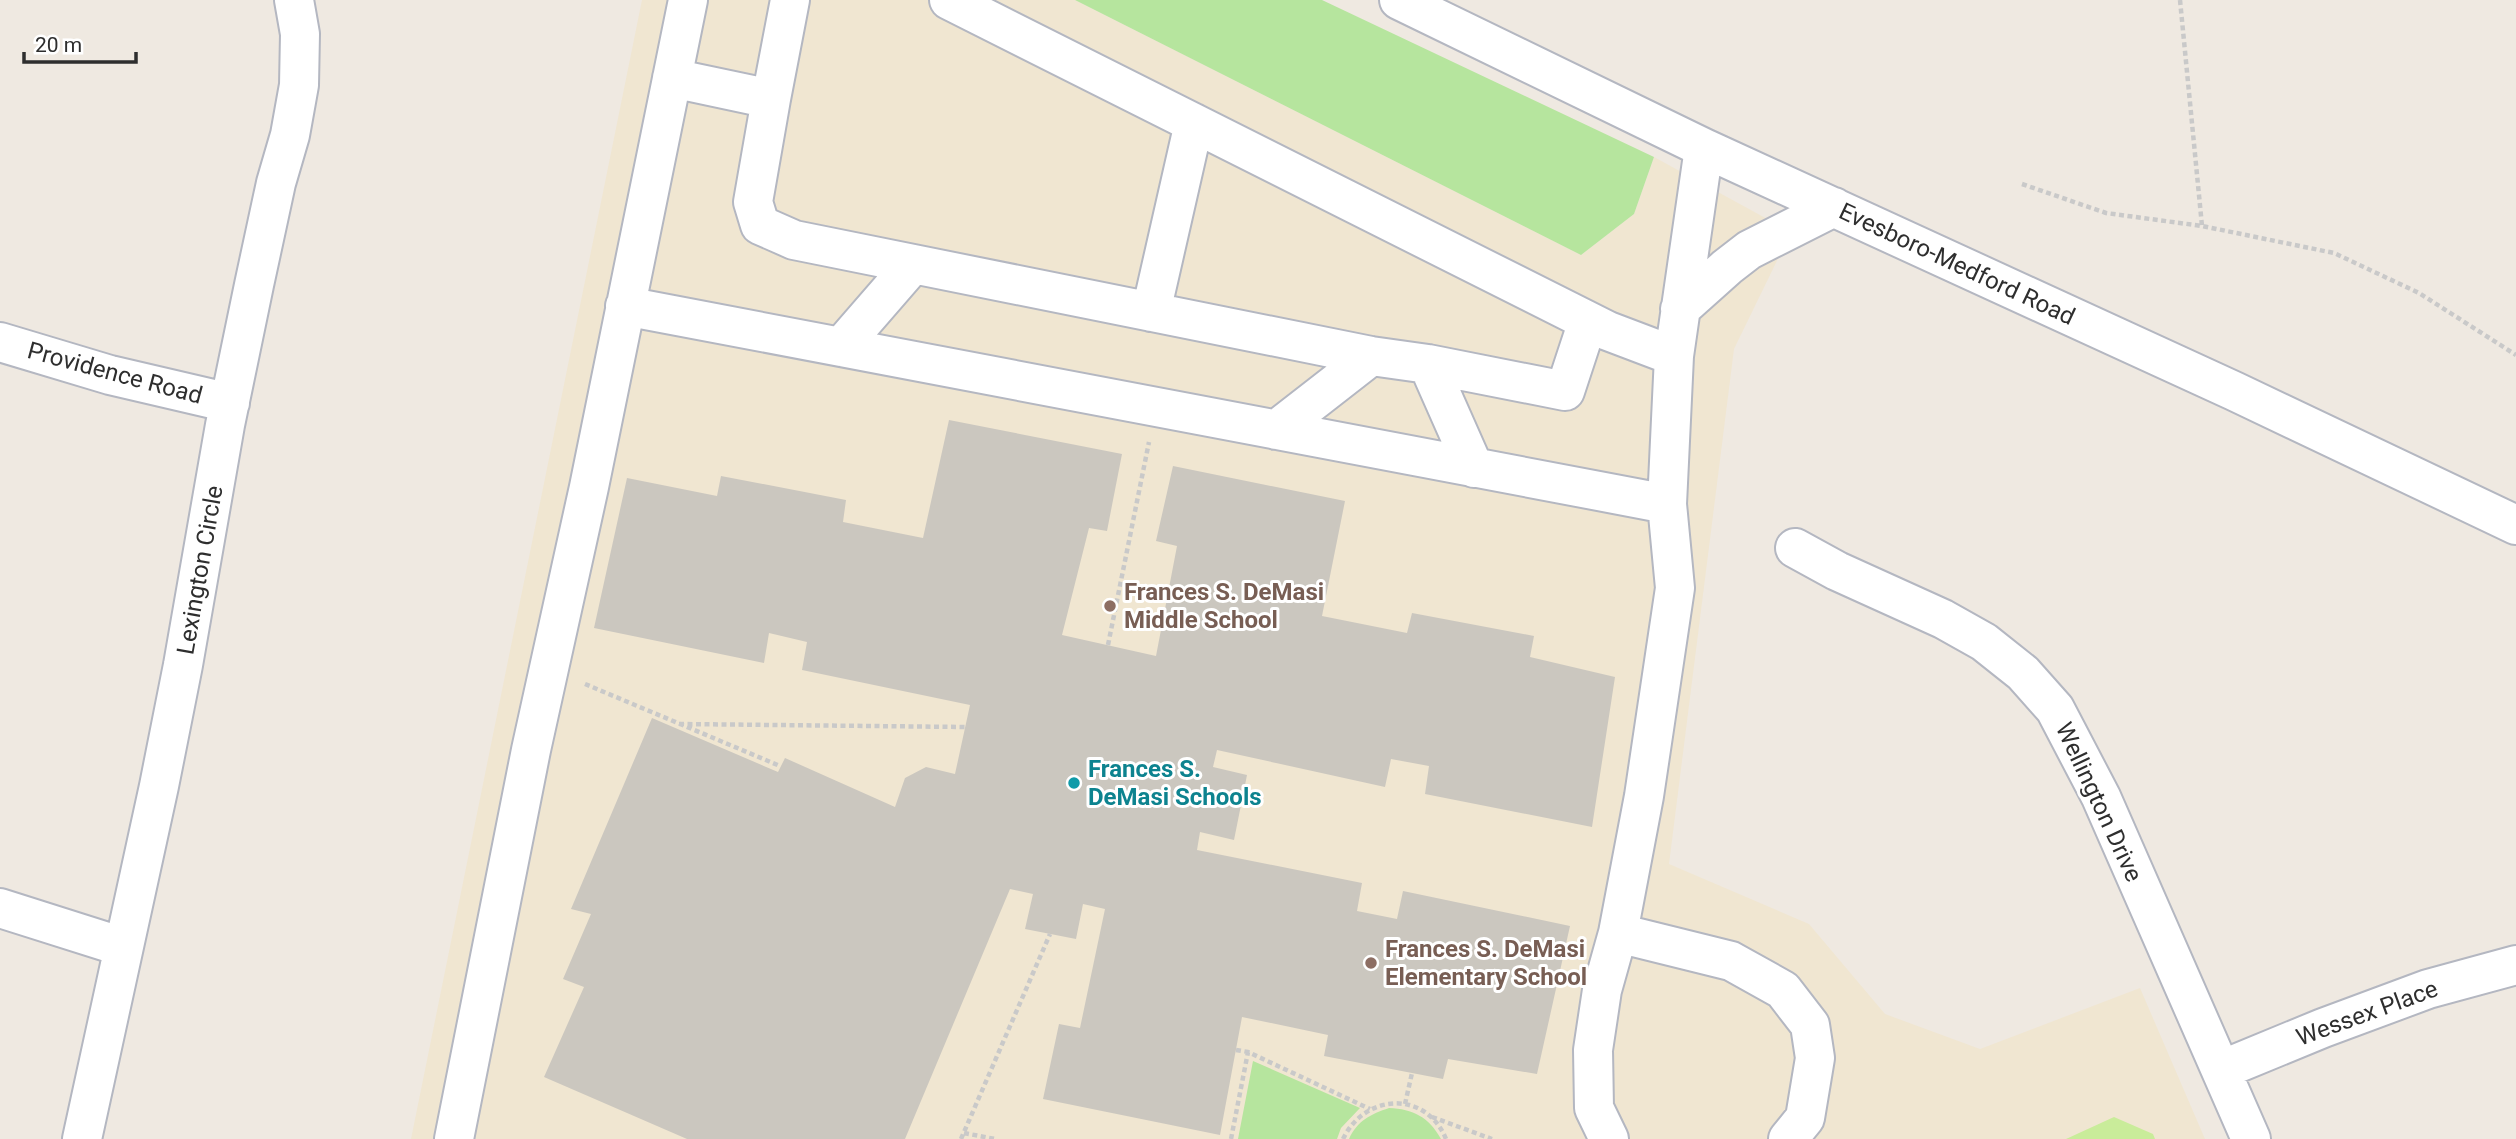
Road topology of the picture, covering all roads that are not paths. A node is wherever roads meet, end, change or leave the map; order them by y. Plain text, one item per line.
1 (294, 0) edge
2 (688, 0) edge
3 (790, 0) edge
4 (949, 0) edge
5 (1399, 0) edge
6 (671, 78) junction
7 (771, 99) junction
8 (1194, 123) junction
9 (1704, 148) junction
10 (1834, 207) junction
11 (914, 264) junction
12 (625, 306) junction
13 (1680, 309) junction
14 (1151, 312) junction
15 (1588, 321) junction
16 (0, 342) edge
17 (841, 347) junction
18 (1371, 356) junction
19 (1674, 356) junction
20 (1428, 364) junction
21 (230, 403) junction
22 (1276, 430) junction
23 (1474, 468) junction
24 (1667, 504) junction
25 (2516, 525) edge
26 (1794, 548) dead end
27 (0, 908) edge
28 (1618, 933) junction
29 (122, 947) junction
30 (2516, 965) edge
31 (2221, 1070) junction
32 (82, 1139) edge
33 (454, 1139) edge
34 (1609, 1139) edge
35 (1788, 1139) edge
36 (2251, 1139) edge

1 - 21 street, Lexington Circle
2 - 6 street
3 - 7 street
4 - 8 street
5 - 9 street, Evesboro-Medford Road
6 - 7 street
6 - 12 street
7 - 11 street
8 - 14 street
8 - 15 street
9 - 10 street, Evesboro-Medford Road
9 - 13 street
10 - 13 street
10 - 25 street, Evesboro-Medford Road
11 - 14 street
11 - 17 street
12 - 17 street
12 - 33 street
13 - 19 street
14 - 18 street
15 - 19 street
15 - 20 street
16 - 21 street, Providence Road
17 - 22 street
18 - 20 street
18 - 22 street
19 - 24 street
20 - 23 street
21 - 29 street, Lexington Circle
22 - 23 street
23 - 24 street
24 - 28 street
26 - 31 street, Wellington Drive
27 - 29 street
28 - 34 street
28 - 35 street
29 - 32 street, Lexington Circle
30 - 31 street, Wessex Place
31 - 36 street, Wellington Drive

